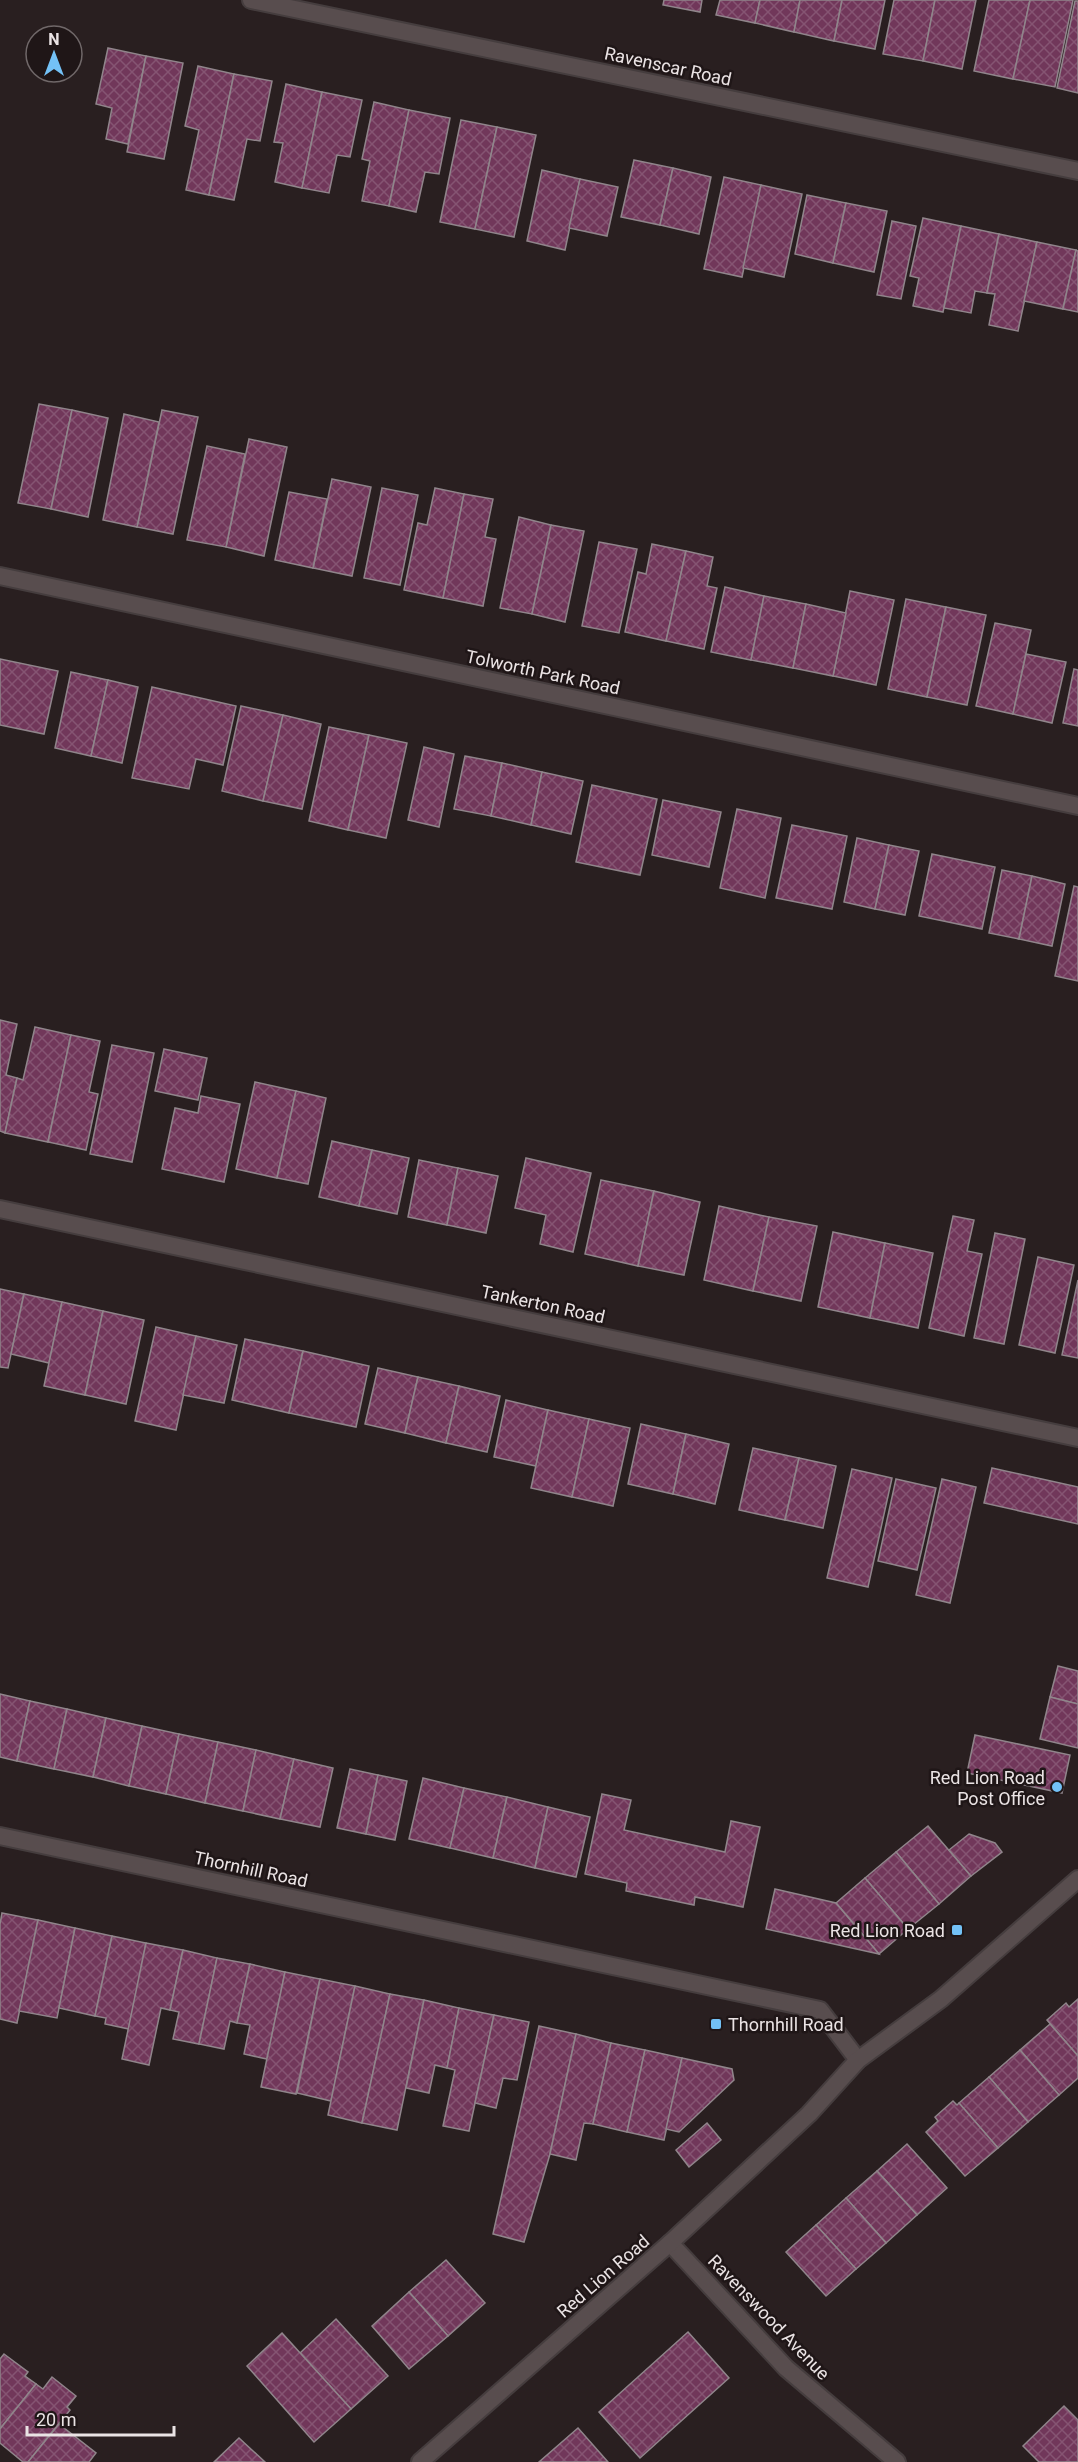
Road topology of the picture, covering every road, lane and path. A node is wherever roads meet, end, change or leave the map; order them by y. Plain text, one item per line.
1 (251, 0) edge
2 (1078, 171) edge
3 (0, 576) edge
4 (1078, 806) edge
5 (0, 1209) edge
6 (1078, 1438) edge
7 (0, 1836) edge
8 (1078, 1879) edge
9 (858, 2060) junction
10 (670, 2242) junction
11 (420, 2462) edge
12 (897, 2462) edge

1 - 2 street, Ravenscar Road
3 - 4 street, Tolworth Park Road
5 - 6 street, Tankerton Road
7 - 9 street, Thornhill Road
8 - 9 street, Red Lion Road
9 - 10 street, Red Lion Road
10 - 11 street, Red Lion Road
10 - 12 street, Ravenswood Avenue

